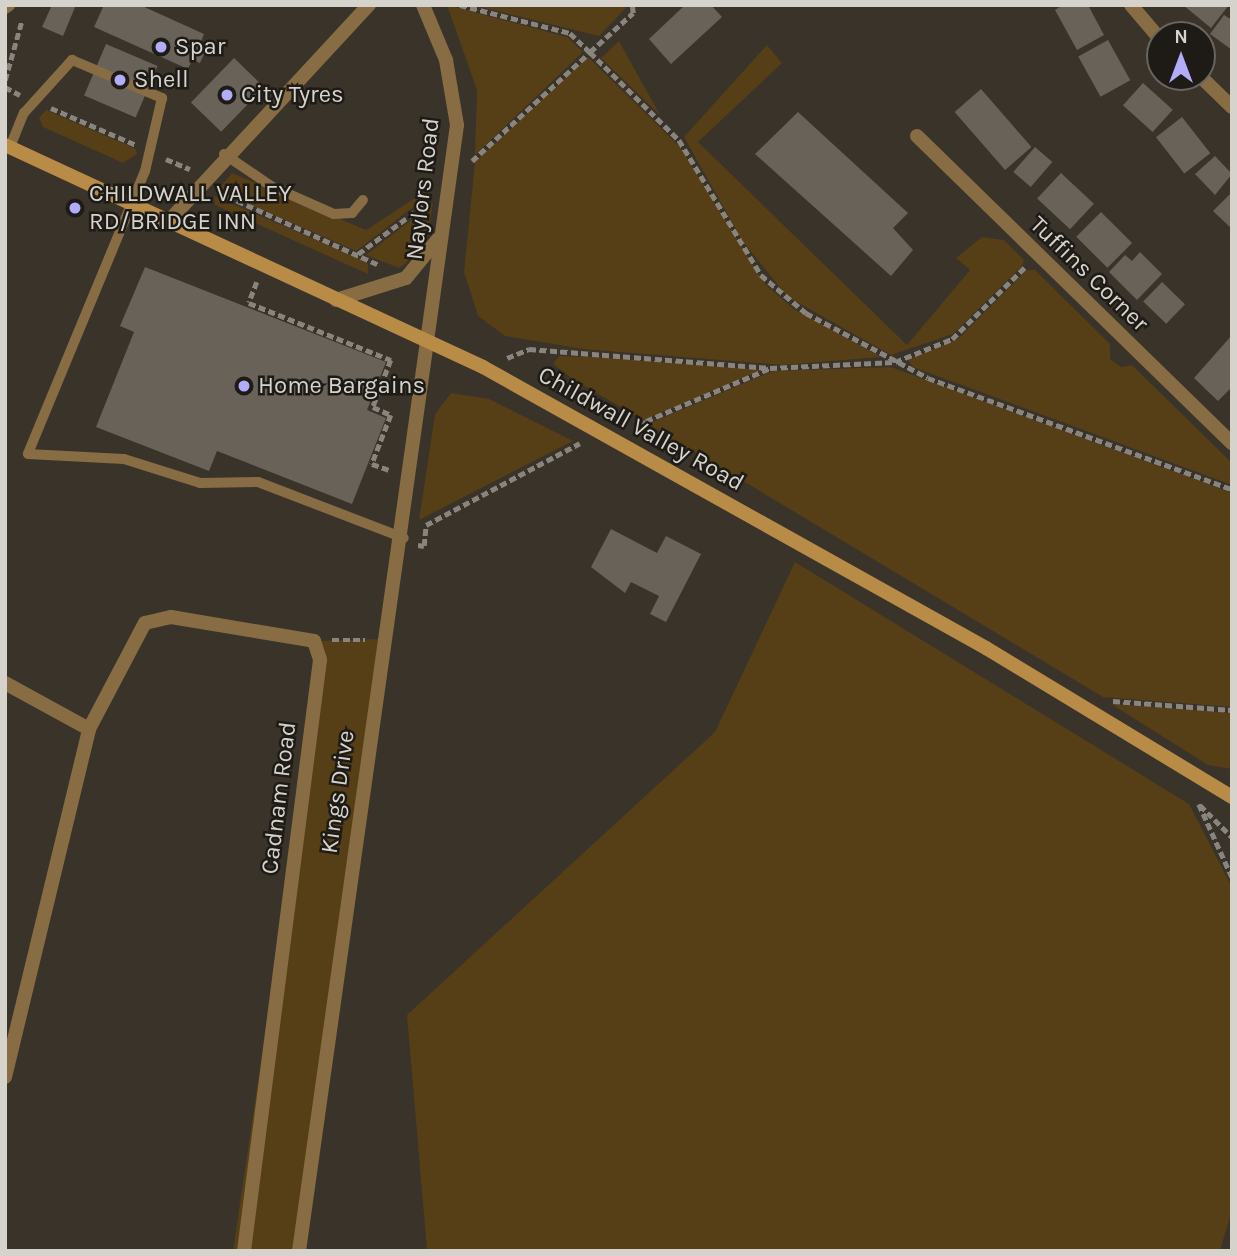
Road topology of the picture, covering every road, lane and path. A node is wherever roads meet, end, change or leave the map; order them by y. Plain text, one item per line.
1 (369, 5) edge
2 (423, 5) edge
3 (460, 5) edge
4 (632, 5) edge
5 (1131, 5) edge
6 (23, 13) dead end
7 (1146, 23) edge
8 (590, 52) junction
9 (5, 80) edge
10 (1215, 91) edge
11 (1232, 107) edge
12 (917, 136) dead end
13 (7, 146) edge
14 (224, 155) junction
15 (453, 161) junction
16 (363, 200) dead end
17 (446, 201) junction
18 (130, 207) junction
19 (166, 224) junction
20 (442, 232) junction
21 (357, 255) dead end
22 (1036, 256) junction
23 (263, 266) junction
24 (336, 300) junction
25 (427, 341) junction
26 (895, 362) junction
27 (483, 367) junction
28 (770, 368) junction
29 (589, 427) junction
30 (1232, 443) edge
31 (632, 447) junction
32 (410, 478) junction
33 (1232, 489) edge
34 (403, 540) junction
35 (381, 639) junction
36 (314, 641) junction
37 (5, 683) edge
38 (1232, 710) edge
39 (1099, 714) junction
40 (89, 729) junction
41 (1210, 783) junction
42 (1232, 797) edge
43 (1199, 804) junction
44 (1232, 836) edge
45 (1232, 877) edge
46 (5, 1077) edge
47 (244, 1251) edge
48 (299, 1251) edge

1 - 14 street
2 - 15 street, Naylors Road
3 - 8 path
4 - 8 path
5 - 7 street
6 - 9 path
8 - 15 path
8 - 26 path
10 - 11 street
12 - 22 street, Tuffins Corner
13 - 18 main road, Childwall Valley Road
13 - 18 lane
14 - 16 lane
14 - 19 street
15 - 17 street, Naylors Road
17 - 20 street, Naylors Road
17 - 21 path
18 - 19 main road, Childwall Valley Road
18 - 34 lane
19 - 23 main road, Childwall Valley Road
20 - 24 street
20 - 25 street, Naylors Road
22 - 26 path
22 - 30 street, Tuffins Corner
23 - 24 main road, Childwall Valley Road
23 - 32 path
24 - 25 main road, Childwall Valley Road
25 - 27 main road, Childwall Valley Road
25 - 32 street, Kings Drive
26 - 28 path
26 - 33 path
27 - 28 path
27 - 29 main road, Childwall Valley Road
28 - 31 path
29 - 31 main road, Childwall Valley Road
29 - 34 path
31 - 39 main road, Childwall Valley Road
32 - 34 street, Kings Drive
34 - 35 street, Kings Drive
35 - 36 path
35 - 48 street, Kings Drive
36 - 40 street
36 - 47 street, Cadnam Road
37 - 40 street
38 - 39 path
39 - 41 main road, Childwall Valley Road
40 - 46 street
41 - 42 main road, Childwall Valley Road
41 - 43 path
43 - 44 path
43 - 45 path

